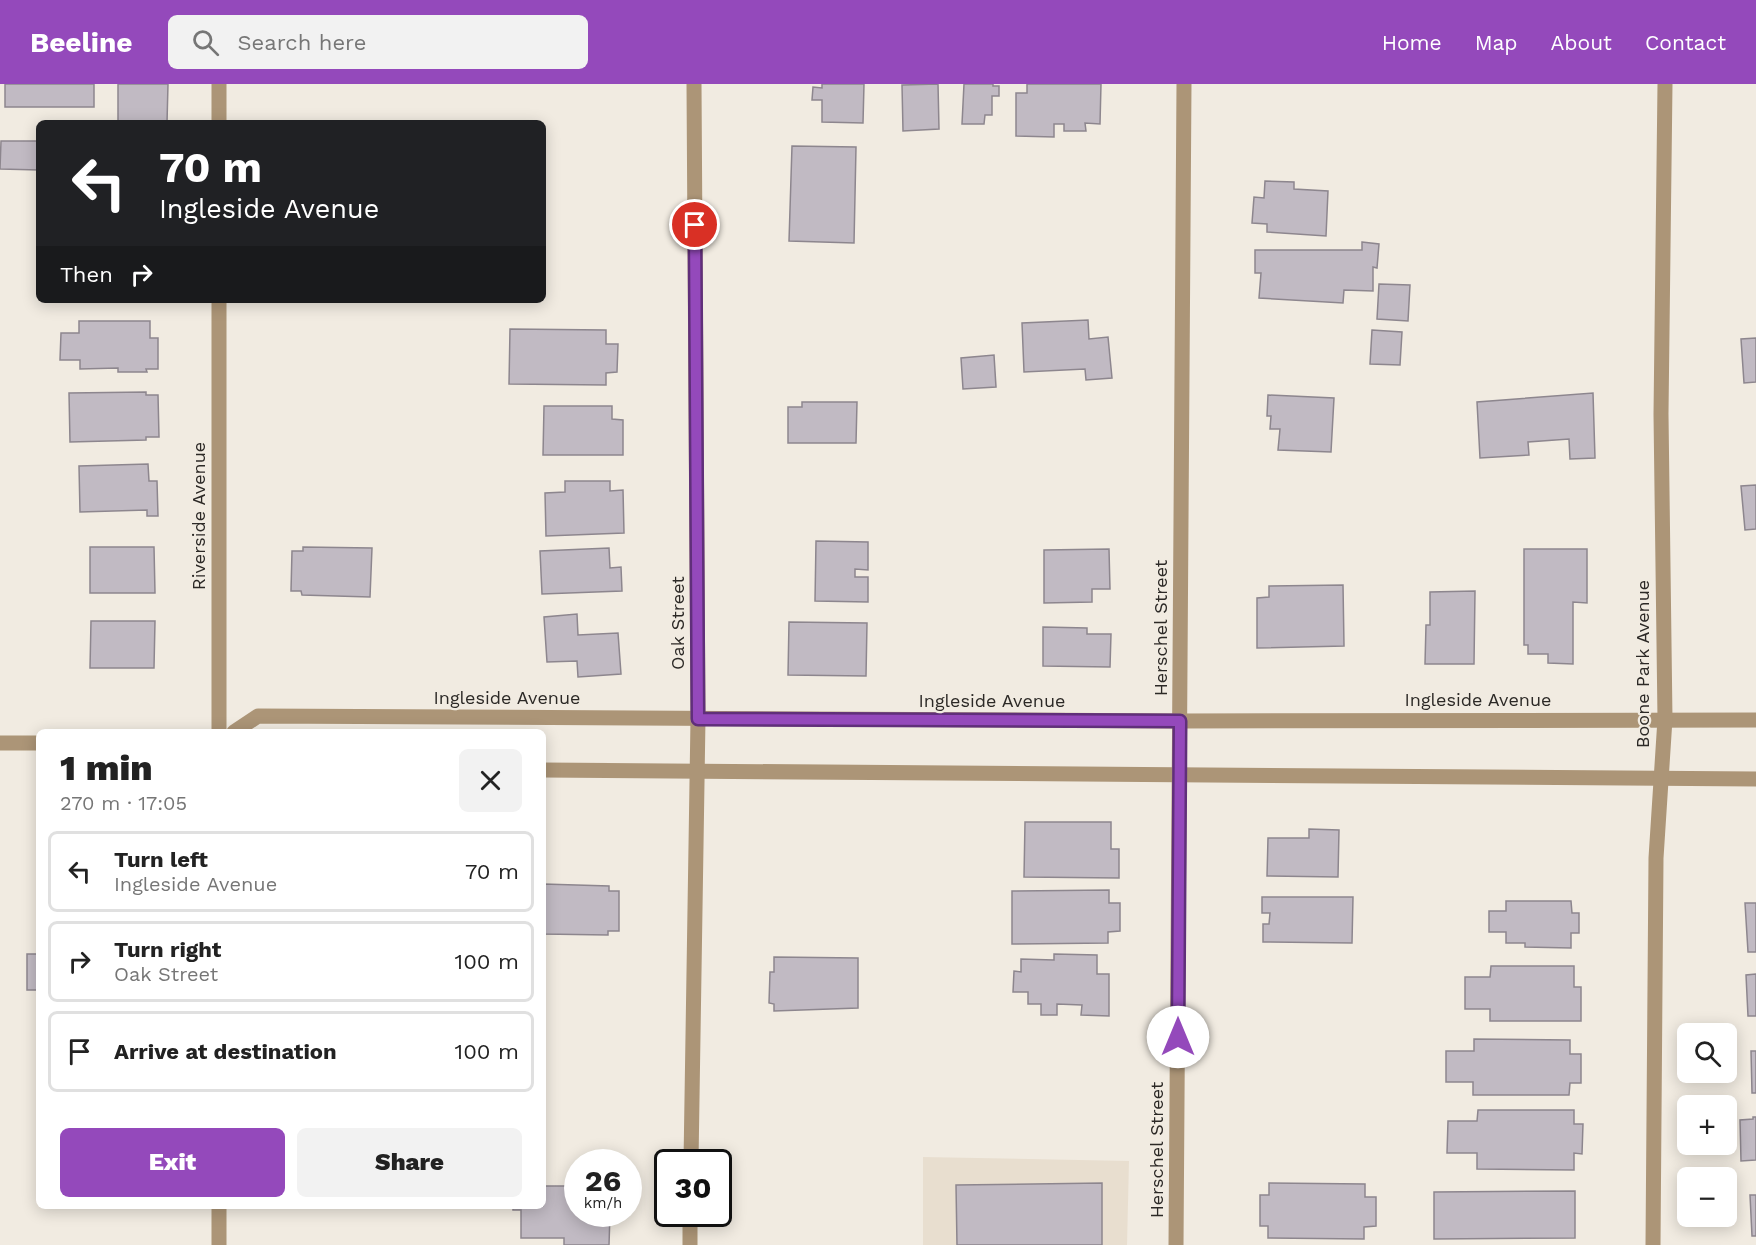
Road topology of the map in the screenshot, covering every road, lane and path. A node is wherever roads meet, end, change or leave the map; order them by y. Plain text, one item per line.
1 (219, 84) edge
2 (694, 84) edge
3 (1184, 84) edge
4 (1665, 84) edge
5 (219, 120) edge
6 (219, 303) edge
7 (698, 719) junction
8 (1665, 719) junction
9 (1756, 720) edge
10 (1180, 721) junction
11 (219, 729) edge
12 (238, 729) edge
13 (0, 743) edge
14 (36, 743) edge
15 (546, 770) edge
16 (697, 771) junction
17 (1179, 775) junction
18 (1661, 779) junction
19 (1756, 779) edge
20 (691, 1149) edge
21 (219, 1209) edge
22 (690, 1227) edge
23 (219, 1245) edge
24 (690, 1245) edge
25 (1176, 1245) edge
26 (1653, 1245) edge

1 - 5 street
2 - 7 street, Oak Street
3 - 10 street, Herschel Street
4 - 8 street, Boone Park Avenue
6 - 11 street, Riverside Avenue
7 - 10 street, Ingleside Avenue
7 - 12 street, Ingleside Avenue
7 - 16 street, Oak Street
8 - 9 street, Ingleside Avenue
8 - 10 street, Ingleside Avenue
8 - 18 street, Boone Park Avenue
10 - 17 street, Herschel Street
13 - 14 street
15 - 16 street
16 - 17 street
16 - 20 street, Oak Street
17 - 18 street
17 - 25 street, Herschel Street
18 - 19 street
18 - 26 street, Boone Park Avenue
21 - 23 street
22 - 24 street

